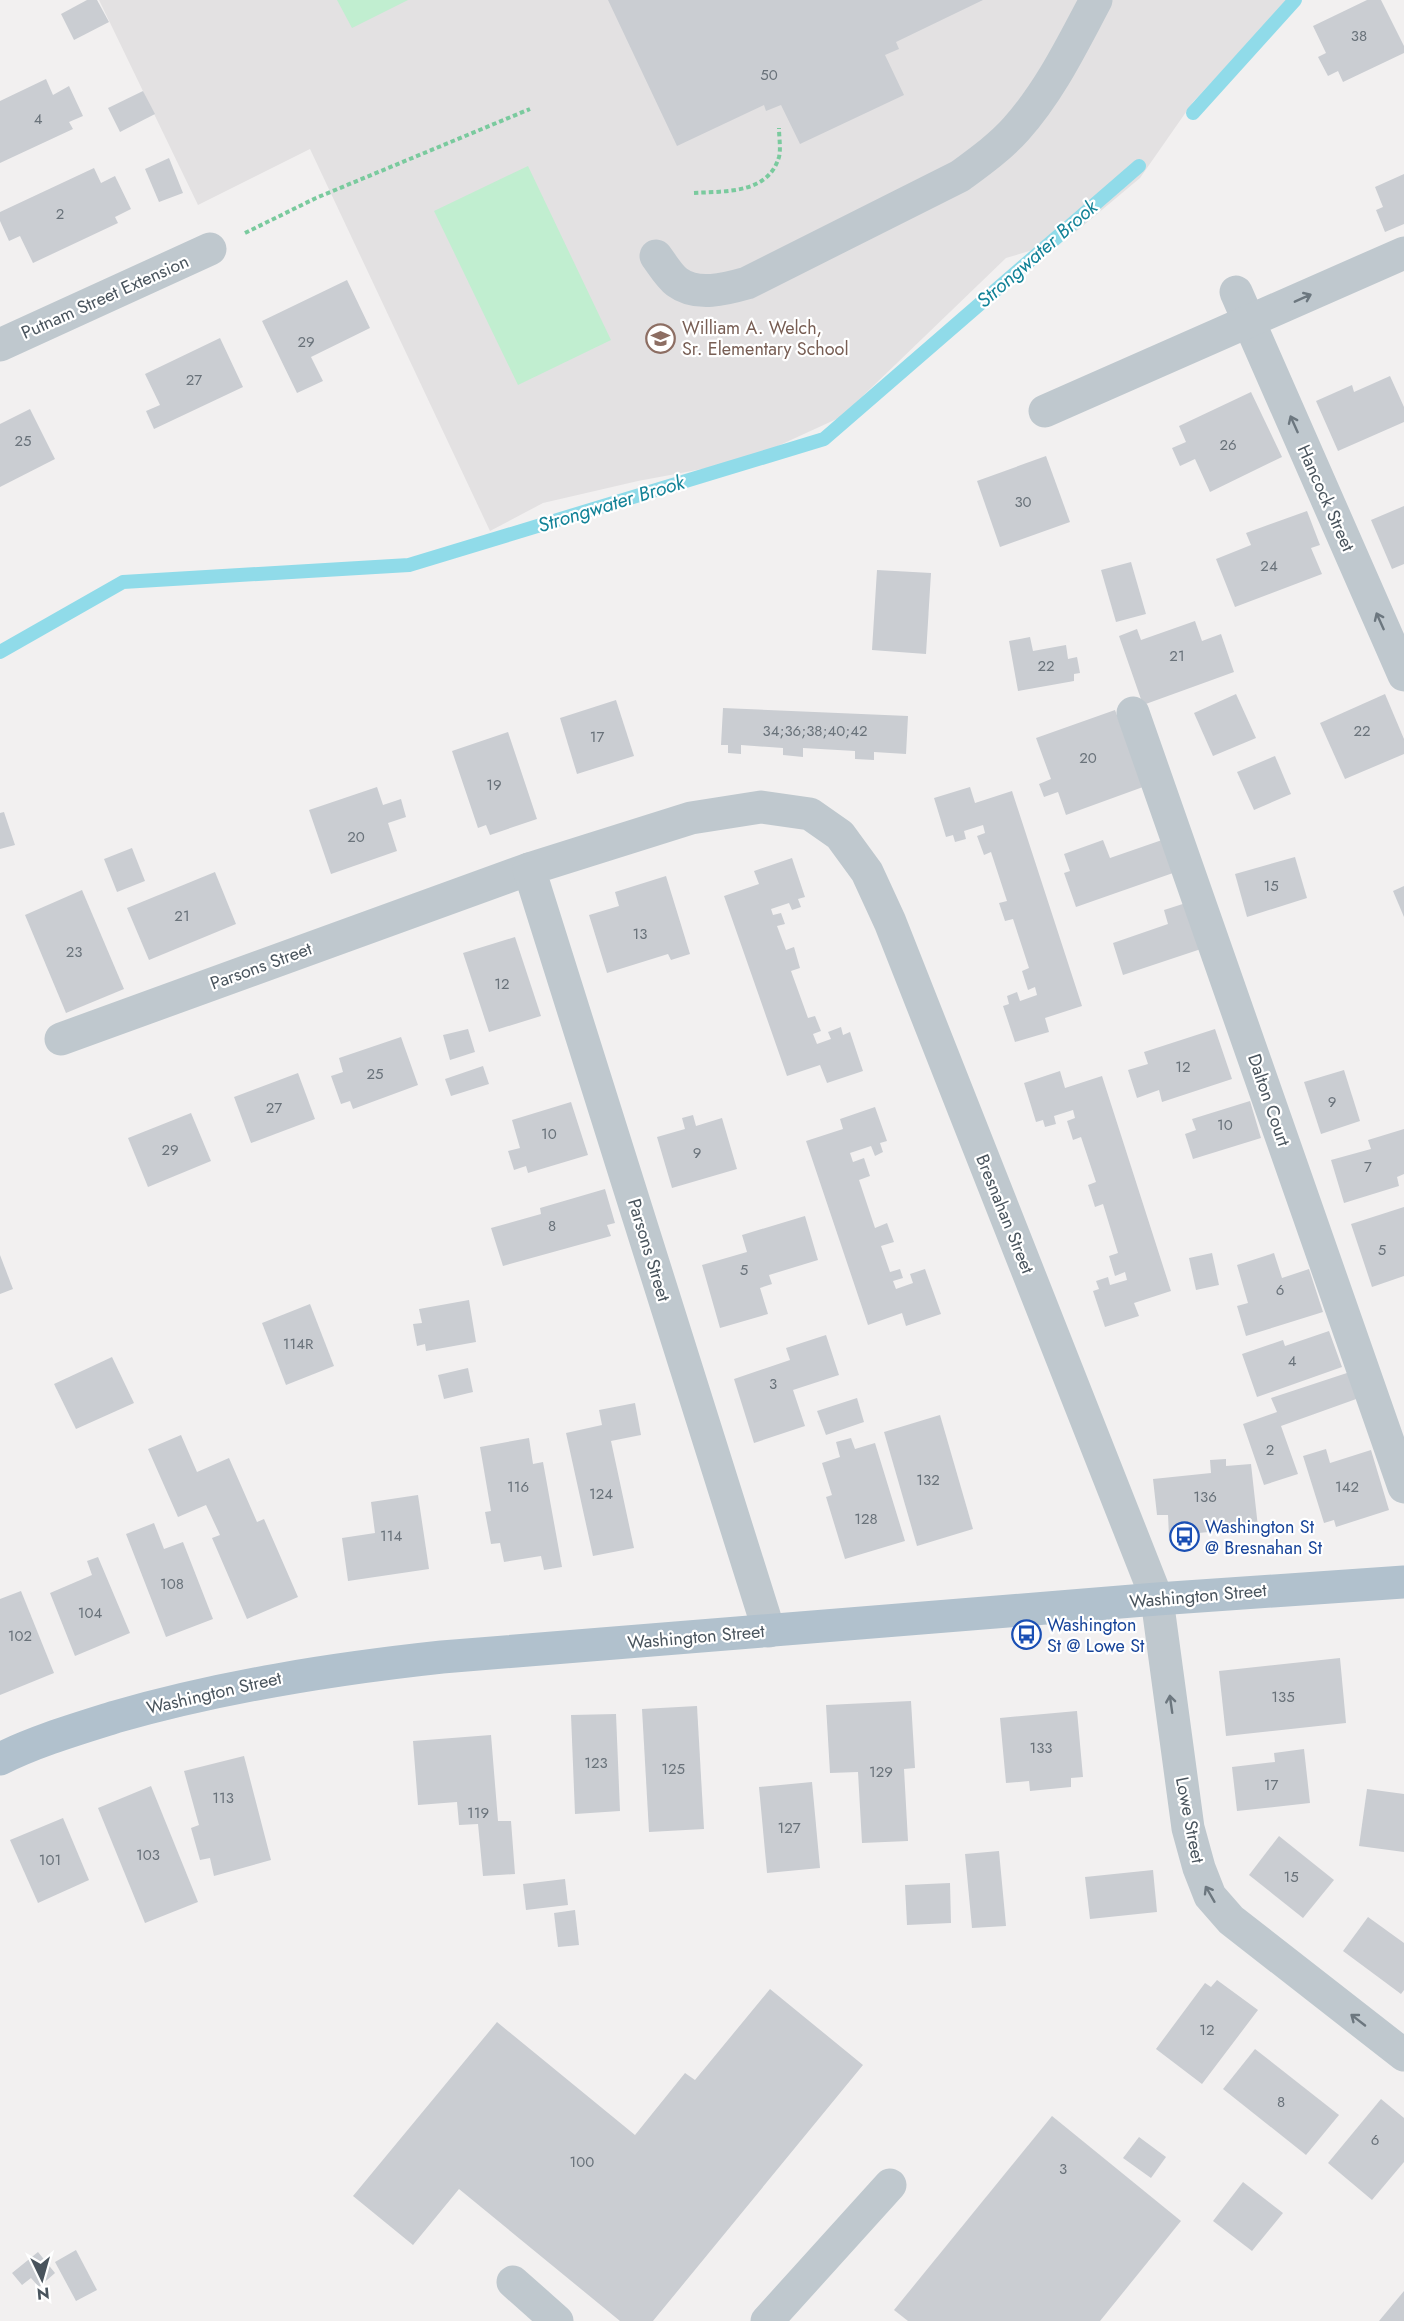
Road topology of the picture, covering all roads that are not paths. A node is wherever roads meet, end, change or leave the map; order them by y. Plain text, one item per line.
1 (1096, 0) edge
2 (210, 249) road end
3 (1404, 253) edge
4 (656, 256) dead end
5 (1236, 292) dead end
6 (1249, 322) junction
7 (0, 345) edge
8 (1045, 411) dead end
9 (1404, 675) edge
10 (1133, 713) dead end
11 (840, 835) joint
12 (529, 869) junction
13 (61, 1039) dead end
14 (1404, 1487) edge
15 (1404, 1582) edge
16 (1157, 1599) junction
17 (769, 1631) junction
18 (0, 1759) edge
19 (1404, 2055) edge
20 (890, 2185) dead end
21 (513, 2282) dead end
22 (557, 2321) edge
23 (767, 2321) edge

1 - 4 street
2 - 7 street, Putnam Street Extension
6 -> 3 street
5 - 6 street, Hancock Street
6 - 8 street
9 -> 6 street, Hancock Street
10 - 14 street, Dalton Court
11 - 12 street, Parsons Street
11 - 16 street, Bresnahan Street
12 - 13 street, Parsons Street
12 - 17 street, Parsons Street
15 - 16 main road, Washington Street
16 - 17 main road, Washington Street
19 -> 16 street, Lowe Street
17 - 18 main road, Washington Street
20 - 23 street
21 - 22 street

